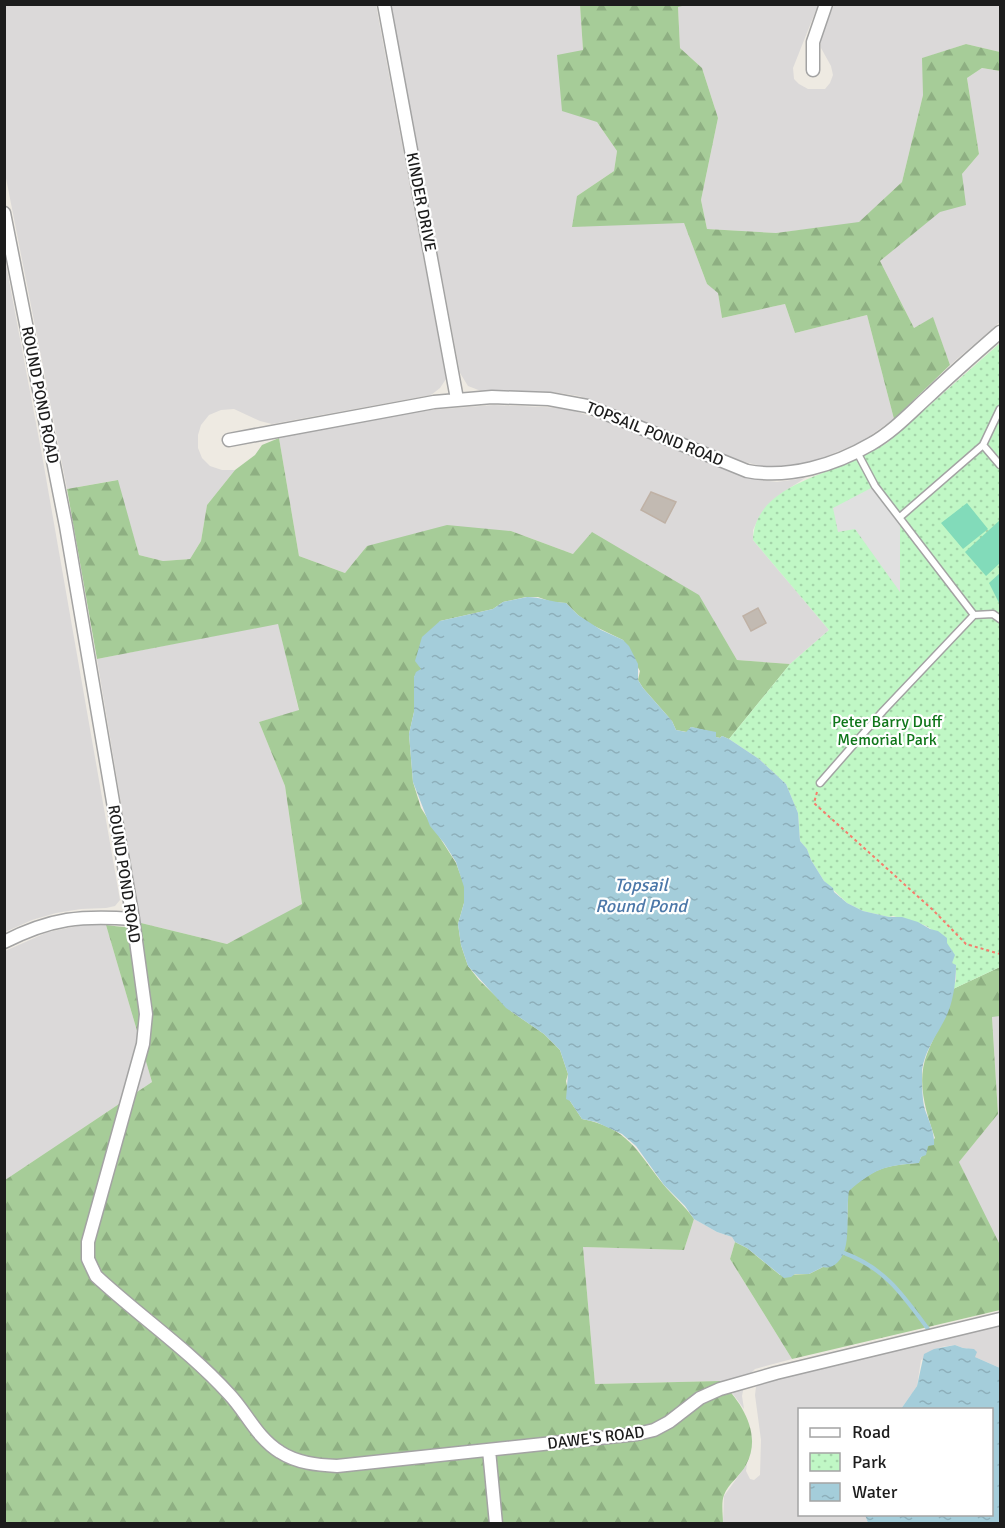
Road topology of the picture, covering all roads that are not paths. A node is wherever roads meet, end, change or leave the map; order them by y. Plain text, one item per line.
1 (384, 4) edge
2 (826, 4) edge
3 (813, 70) dead end
4 (4, 213) edge
5 (1000, 332) edge
6 (457, 399) junction
7 (1000, 409) edge
8 (229, 440) dead end
9 (983, 446) junction
10 (856, 451) junction
11 (1000, 465) edge
12 (900, 517) junction
13 (974, 615) junction
14 (1000, 620) edge
15 (820, 783) road end
16 (133, 919) junction
17 (4, 942) edge
18 (1000, 1319) edge
19 (489, 1450) junction
20 (282, 1453) joint
21 (496, 1524) edge

1 - 6 street, KINDER DRIVE
2 - 3 street
4 - 16 street, ROUND POND ROAD
5 - 10 street, TOPSAIL POND ROAD
6 - 8 street, TOPSAIL POND ROAD
6 - 10 street, TOPSAIL POND ROAD
7 - 9 lane
9 - 11 lane
9 - 12 lane
10 - 12 lane
12 - 13 lane
13 - 14 lane
13 - 15 lane
16 - 17 street
16 - 20 street, ROUND POND ROAD
18 - 19 street, DAWE'S ROAD
19 - 20 street, DAWE'S ROAD
19 - 21 street

